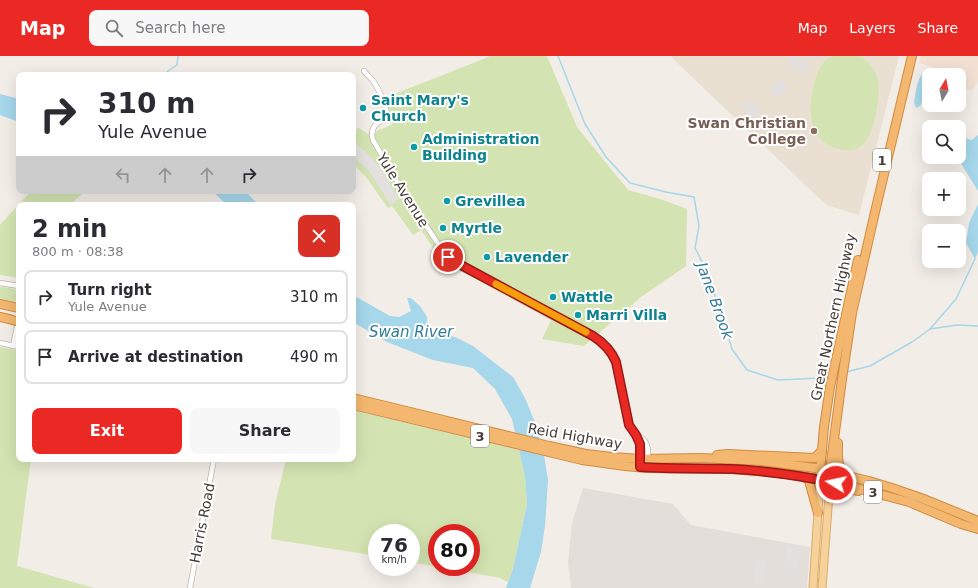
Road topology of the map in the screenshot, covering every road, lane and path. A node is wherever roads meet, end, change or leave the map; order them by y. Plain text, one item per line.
1 (906, 56) edge
2 (912, 56) edge
3 (364, 71) dead end
4 (0, 283) edge
5 (16, 286) edge
6 (0, 304) edge
7 (16, 307) edge
8 (0, 317) edge
9 (16, 321) edge
10 (16, 332) edge
11 (0, 343) edge
12 (13, 346) junction
13 (16, 346) edge
14 (356, 399) edge
15 (356, 406) edge
16 (838, 411) junction
17 (408, 416) junction
18 (636, 435) junction
19 (822, 450) junction
20 (701, 458) junction
21 (213, 462) edge
22 (644, 463) junction
23 (821, 469) junction
24 (830, 471) junction
25 (851, 476) junction
26 (805, 477) junction
27 (820, 480) junction
28 (830, 481) junction
29 (829, 499) junction
30 (909, 502) junction
31 (818, 513) junction
32 (978, 521) edge
33 (978, 529) edge
34 (824, 559) junction
35 (814, 570) junction
36 (190, 588) edge
37 (813, 588) edge
38 (822, 588) edge

1 - 19 highway, Great Northern Highway / 1
2 - 16 highway, Great Northern Highway / 1
3 - 18 street, Yule Avenue
4 - 5 street
6 - 7 highway
8 - 9 highway, bridge
10 - 12 street
11 - 12 street
12 - 13 street
14 - 17 highway, Reid Highway / 3
15 - 17 highway, Reid Highway / 3
16 - 24 highway, Great Northern Highway / 1
16 - 25 highway
17 - 22 highway, Reid Highway / 3
18 - 22 street, Yule Avenue
18 - 22 street, Yule Avenue
19 - 20 highway
19 - 23 highway, Great Northern Highway / 1
20 - 22 highway, Reid Highway / 3
20 - 23 highway, Reid Highway / 3
21 - 36 street, Harris Road
22 - 26 highway, Reid Highway / 3
23 - 24 highway, 3
23 - 27 highway, Great Northern Highway / 1
24 - 25 highway, 3
24 - 28 highway, Great Northern Highway / 1
25 - 32 highway, 3
26 - 27 highway, Reid Highway / 3
26 - 31 highway
27 - 28 highway, 3
27 - 31 main road, Great Northern Highway / 1
28 - 29 main road, Great Northern Highway / 1
28 - 30 highway, 3
29 - 30 highway
29 - 34 main road, Great Northern Highway / 1
30 - 33 highway, 3
31 - 35 main road, Great Northern Highway / 1
34 - 35 main road
34 - 38 main road, Great Northern Highway / 1
35 - 37 main road, Great Northern Highway / 1

